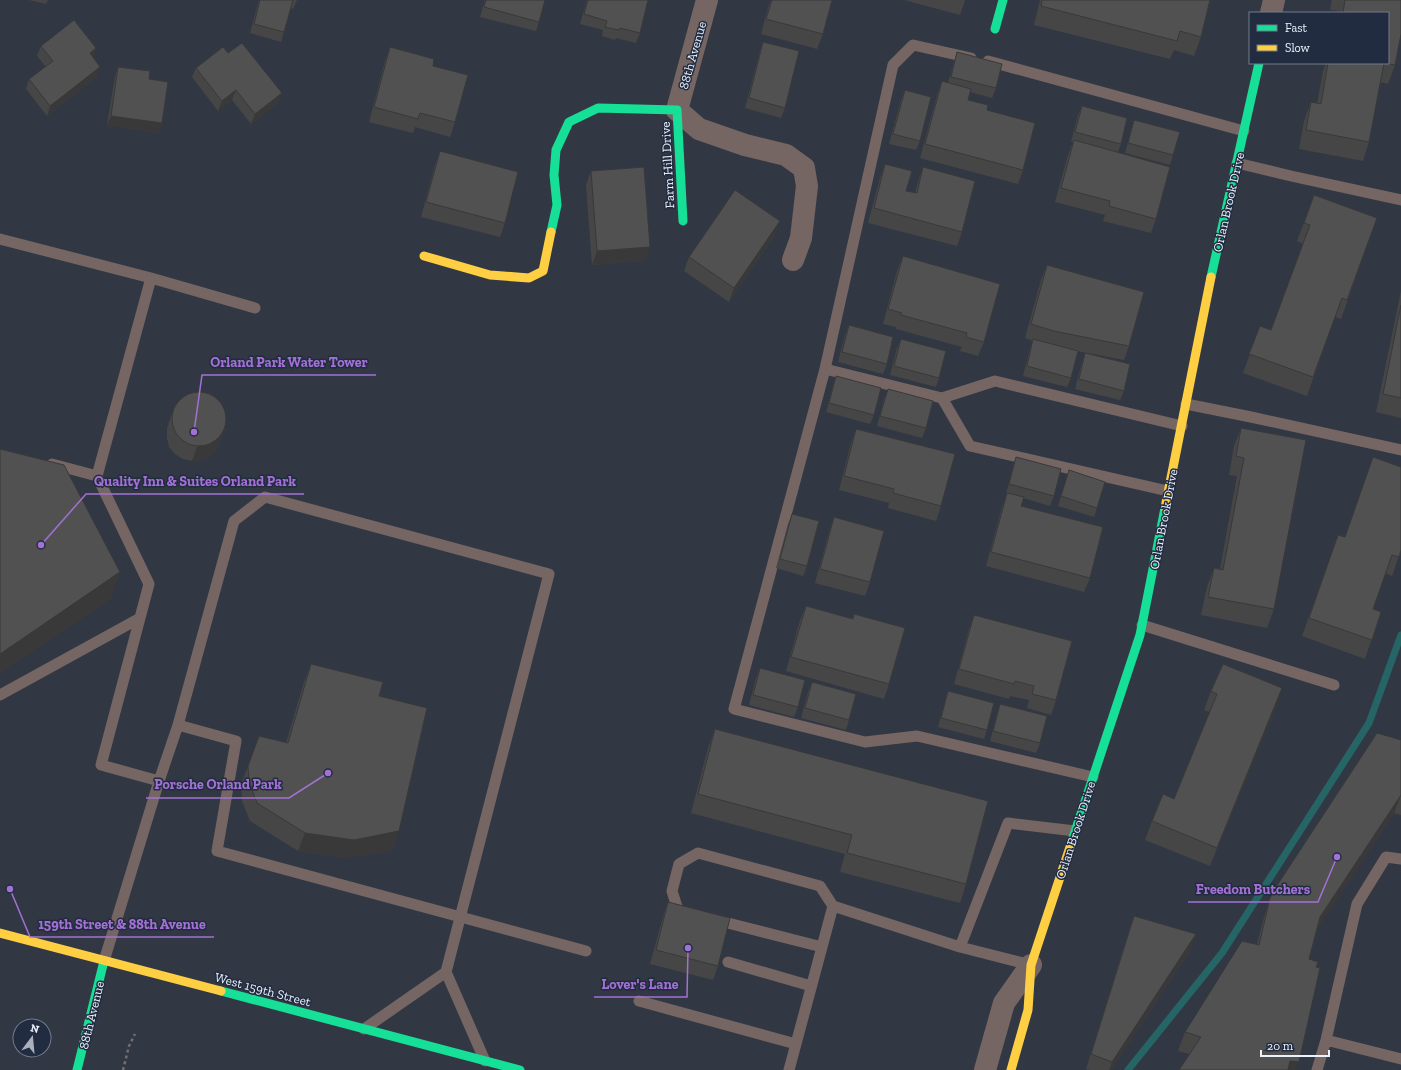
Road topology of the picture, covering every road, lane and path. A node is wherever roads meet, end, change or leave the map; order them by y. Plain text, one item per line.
1 (707, 0) edge
2 (1003, 0) edge
3 (1274, 0) edge
4 (1271, 12) edge
5 (995, 29) dead end
6 (1259, 64) edge
7 (677, 110) junction
8 (1244, 132) junction
9 (1237, 163) junction
10 (1401, 200) edge
11 (683, 221) dead end
12 (0, 238) edge
13 (424, 256) dead end
14 (794, 260) dead end
15 (152, 278) junction
16 (255, 308) dead end
17 (825, 369) junction
18 (942, 398) junction
19 (1186, 404) junction
20 (1182, 426) junction
21 (1401, 450) edge
22 (40, 461) edge
23 (97, 476) junction
24 (1168, 491) junction
25 (140, 618) junction
26 (1142, 625) junction
27 (1334, 685) dead end
28 (0, 695) edge
29 (178, 725) junction
30 (1093, 777) junction
31 (159, 781) junction
32 (1075, 830) junction
33 (1401, 859) edge
34 (833, 906) junction
35 (693, 914) edge
36 (460, 916) junction
37 (708, 918) edge
38 (0, 933) edge
39 (822, 947) junction
40 (960, 947) junction
41 (586, 951) dead end
42 (104, 961) junction
43 (728, 962) dead end
44 (1030, 965) junction
45 (446, 972) junction
46 (811, 986) junction
47 (639, 1001) dead end
48 (364, 1029) junction
49 (135, 1034) dead end
50 (1326, 1040) junction
51 (796, 1044) junction
52 (1401, 1059) edge
53 (485, 1061) junction
54 (77, 1070) edge
55 (123, 1070) edge
56 (520, 1070) edge
57 (789, 1070) edge
58 (985, 1070) edge
59 (1011, 1070) edge
60 (1318, 1070) edge

1 - 7 street, 88th Avenue
2 - 5 street
3 - 4 street
6 - 8 street, Orlan Brook Drive
7 - 11 street, Farm Hill Drive
7 - 13 street, Farm Hill Drive
7 - 14 street
8 - 9 street, Orlan Brook Drive
8 - 17 lane
9 - 10 lane
9 - 19 street, Orlan Brook Drive
12 - 15 lane
15 - 16 lane
15 - 23 lane
17 - 18 lane
17 - 30 lane
18 - 20 lane
18 - 24 lane
19 - 20 street, Orlan Brook Drive
19 - 21 lane
20 - 24 street, Orlan Brook Drive
22 - 23 lane
23 - 25 lane
24 - 26 street, Orlan Brook Drive
25 - 28 lane
25 - 31 lane
26 - 27 lane
26 - 30 street, Orlan Brook Drive
29 - 31 lane
29 - 36 lane
29 - 36 lane
30 - 32 street, Orlan Brook Drive
31 - 42 lane
32 - 40 lane
32 - 44 street, Orlan Brook Drive
33 - 50 lane
34 - 35 lane
34 - 39 lane
34 - 40 lane
36 - 41 lane
36 - 45 lane
37 - 39 lane
38 - 42 street, West 159th Street
39 - 46 lane
40 - 44 lane
42 - 48 street, West 159th Street
42 - 54 street, 88th Avenue
43 - 46 lane
44 - 58 street, Orlan Brook Drive
44 - 59 street, Orlan Brook Drive
45 - 48 lane
45 - 53 lane
46 - 51 lane
47 - 51 lane
48 - 53 street, West 159th Street
49 - 55 path
50 - 52 lane
50 - 60 lane
51 - 57 lane
53 - 56 street, West 159th Street

